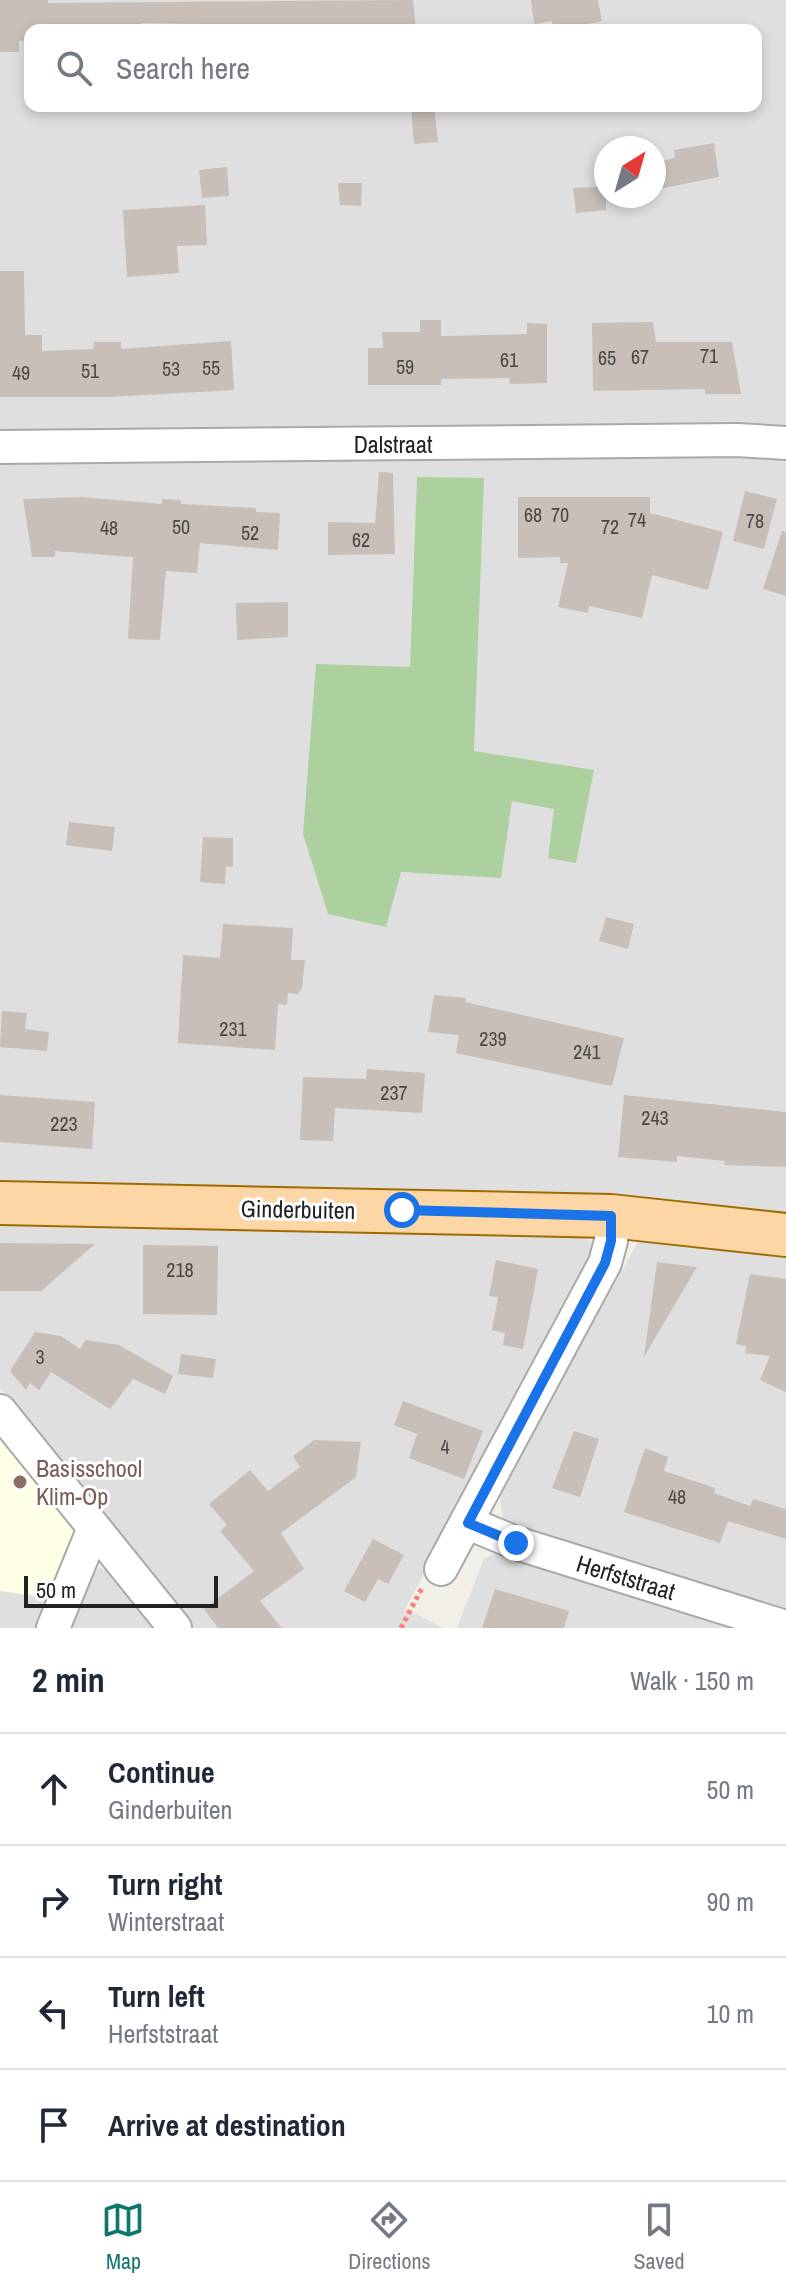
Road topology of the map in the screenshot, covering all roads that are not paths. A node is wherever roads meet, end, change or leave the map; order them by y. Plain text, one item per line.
1 (786, 443) edge
2 (0, 447) edge
3 (0, 1204) edge
4 (611, 1216) junction
5 (786, 1235) edge
6 (0, 1411) edge
7 (468, 1523) junction
8 (94, 1528) junction
9 (441, 1569) road end
10 (786, 1627) edge
11 (53, 1628) edge
12 (175, 1628) edge

1 - 2 street, Dalstraat
3 - 4 main road, Ginderbuiten
4 - 5 main road, Ginderbuiten
4 - 7 street
6 - 8 street
7 - 9 street
7 - 10 street, Herfststraat
8 - 11 street
8 - 12 street

